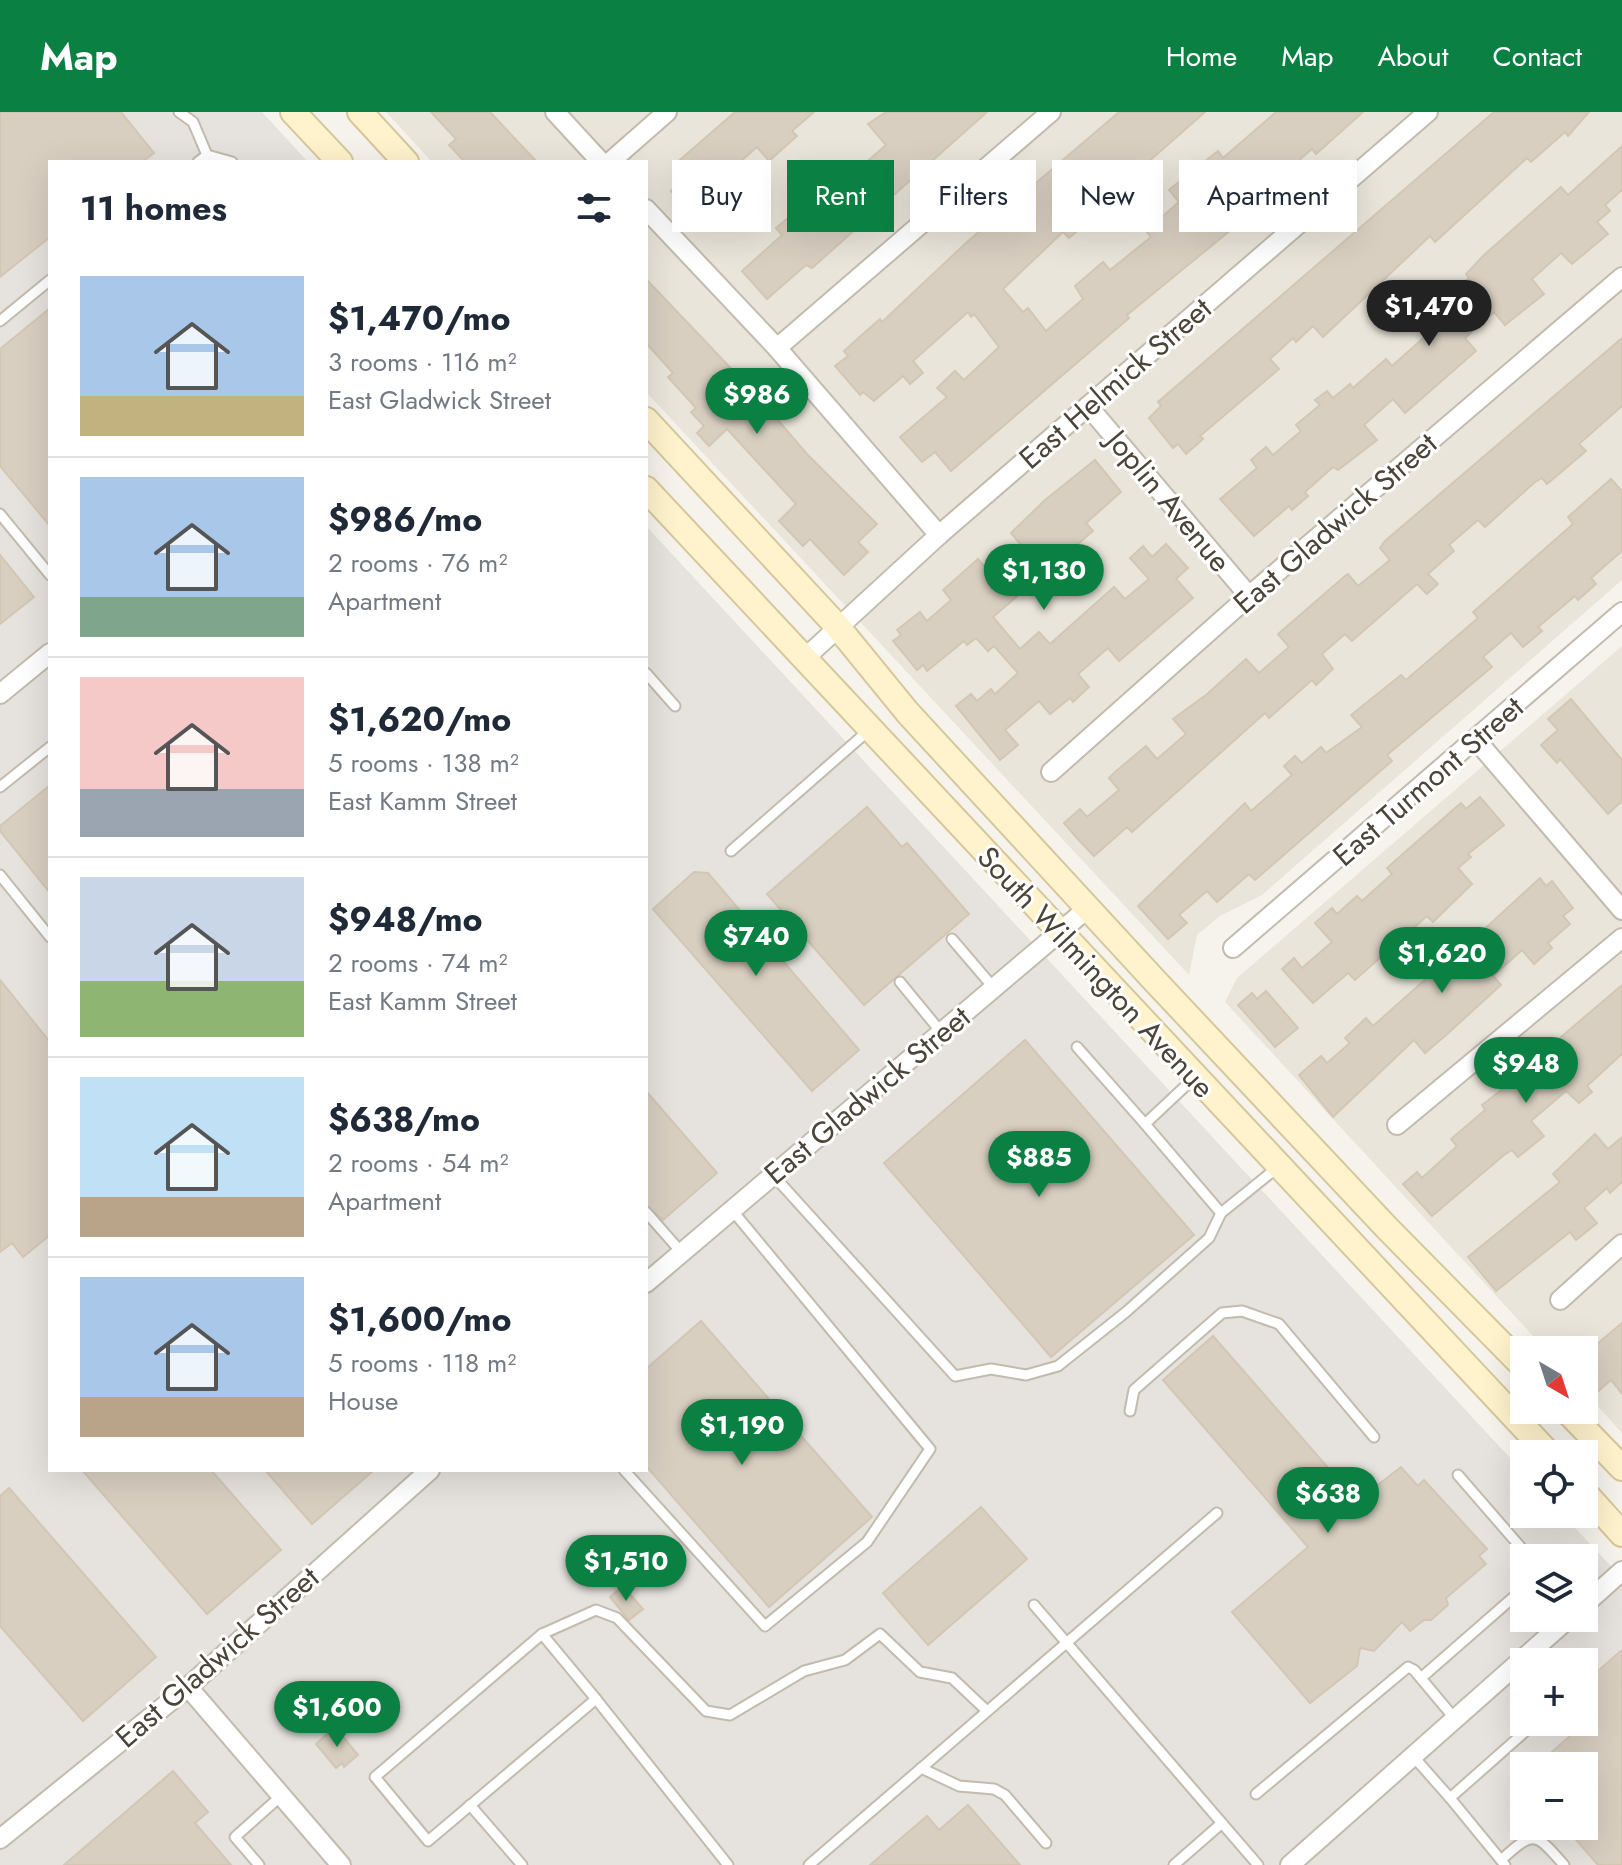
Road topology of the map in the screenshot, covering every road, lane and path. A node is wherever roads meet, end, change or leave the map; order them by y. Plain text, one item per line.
1 (179, 112) edge
2 (293, 112) edge
3 (360, 112) edge
4 (555, 112) edge
5 (667, 112) edge
6 (1051, 112) edge
7 (1428, 112) edge
8 (207, 155) junction
9 (201, 160) edge
10 (225, 160) edge
11 (338, 160) edge
12 (404, 160) edge
13 (599, 160) edge
14 (612, 160) edge
15 (648, 211) edge
16 (1622, 277) edge
17 (48, 282) edge
18 (0, 321) edge
19 (777, 348) junction
20 (1088, 406) junction
21 (648, 422) edge
22 (648, 491) edge
23 (0, 514) edge
24 (939, 535) junction
25 (48, 573) edge
26 (1249, 596) junction
27 (1622, 612) edge
28 (837, 626) junction
29 (48, 655) edge
30 (805, 658) junction
31 (648, 675) edge
32 (0, 694) edge
33 (675, 706) dead end
34 (871, 728) junction
35 (1477, 741) junction
36 (48, 749) edge
37 (1051, 772) dead end
38 (0, 787) edge
39 (731, 851) dead end
40 (0, 875) edge
41 (1088, 908) junction
42 (1622, 910) edge
43 (1059, 932) junction
44 (48, 935) edge
45 (1622, 938) edge
46 (952, 939) dead end
47 (1233, 948) dead end
48 (900, 982) dead end
49 (993, 987) junction
50 (941, 1032) junction
51 (1077, 1047) dead end
52 (1194, 1078) junction
53 (1145, 1124) junction
54 (1397, 1125) dead end
55 (1278, 1167) junction
56 (773, 1175) junction
57 (732, 1210) junction
58 (1221, 1213) junction
59 (648, 1214) edge
60 (1622, 1244) edge
61 (682, 1253) junction
62 (648, 1281) edge
63 (1560, 1300) dead end
64 (1510, 1353) edge
65 (1130, 1411) dead end
66 (1580, 1424) edge
67 (1374, 1437) dead end
68 (1536, 1440) edge
69 (1622, 1468) edge
70 (428, 1472) edge
71 (626, 1472) edge
72 (1458, 1475) dead end
73 (1598, 1507) edge
74 (1217, 1513) dead end
75 (1622, 1534) edge
76 (1518, 1544) edge
77 (1622, 1571) edge
78 (1598, 1592) edge
79 (1510, 1600) edge
80 (1034, 1605) dead end
81 (1556, 1632) edge
82 (542, 1634) junction
83 (1066, 1642) junction
84 (1542, 1648) edge
85 (1421, 1678) junction
86 (1510, 1681) edge
87 (188, 1687) junction
88 (596, 1699) junction
89 (987, 1711) junction
90 (1455, 1719) junction
91 (1520, 1736) edge
92 (1413, 1756) junction
93 (921, 1768) junction
94 (1256, 1794) dead end
95 (281, 1796) junction
96 (1450, 1798) junction
97 (470, 1805) junction
98 (1222, 1823) junction
99 (0, 1839) edge
100 (1046, 1843) dead end
101 (1503, 1863) edge
102 (259, 1865) edge
103 (341, 1865) edge
104 (522, 1865) edge
105 (728, 1865) edge
106 (809, 1865) edge
107 (1174, 1865) edge
108 (1258, 1865) edge
109 (1290, 1865) edge
110 (1564, 1865) edge

1 - 8 lane
2 - 11 main road
3 - 12 main road
4 - 13 street
5 - 14 street
6 - 19 street
7 - 20 street, East Helmick Street
8 - 9 lane
8 - 10 lane
15 - 19 street
16 - 26 street, East Gladwick Street
17 - 18 lane
19 - 24 street
20 - 24 street, East Helmick Street
20 - 26 street, Joplin Avenue
21 - 28 main road, South Wilmington Avenue
22 - 30 main road, South Wilmington Avenue
23 - 25 lane
24 - 28 street, East Helmick Street
26 - 37 street, East Gladwick Street
27 - 35 street, East Turmont Street
28 - 30 street, East Helmick Street
28 - 41 main road, South Wilmington Avenue
29 - 32 street
30 - 34 main road, South Wilmington Avenue
31 - 33 lane
34 - 39 lane
34 - 43 main road, South Wilmington Avenue
35 - 42 street
35 - 47 street, East Turmont Street
36 - 38 lane
40 - 44 lane
41 - 43 street, East Gladwick Street
41 - 64 main road, South Wilmington Avenue
43 - 49 street, East Gladwick Street
43 - 52 main road, South Wilmington Avenue
45 - 54 street
46 - 49 lane
48 - 50 lane
49 - 50 street, East Gladwick Street
50 - 56 street, East Gladwick Street
51 - 53 lane
52 - 53 lane
52 - 55 main road, South Wilmington Avenue
53 - 58 lane
55 - 58 lane
55 - 68 main road, South Wilmington Avenue
56 - 57 street, East Gladwick Street
56 - 58 lane
57 - 61 street, East Gladwick Street
57 - 71 lane
59 - 61 lane
60 - 63 street
61 - 62 street, East Gladwick Street
65 - 67 lane
66 - 69 main road
70 - 87 street, East Gladwick Street
72 - 76 lane
73 - 75 main road
74 - 83 lane
77 - 78 street
79 - 85 lane
80 - 83 lane
81 - 84 street
82 - 88 lane
82 - 89 lane
82 - 97 lane
83 - 89 lane
83 - 98 lane
85 - 90 lane
85 - 94 lane
86 - 90 street
87 - 95 street
87 - 99 street, East Gladwick Street
88 - 97 lane
88 - 105 lane
89 - 93 lane
90 - 92 street
91 - 96 lane
92 - 96 lane
92 - 109 street
93 - 100 lane
93 - 106 lane
95 - 102 lane
95 - 103 street
96 - 101 lane
97 - 104 lane
98 - 107 lane
98 - 108 lane
101 - 110 lane

